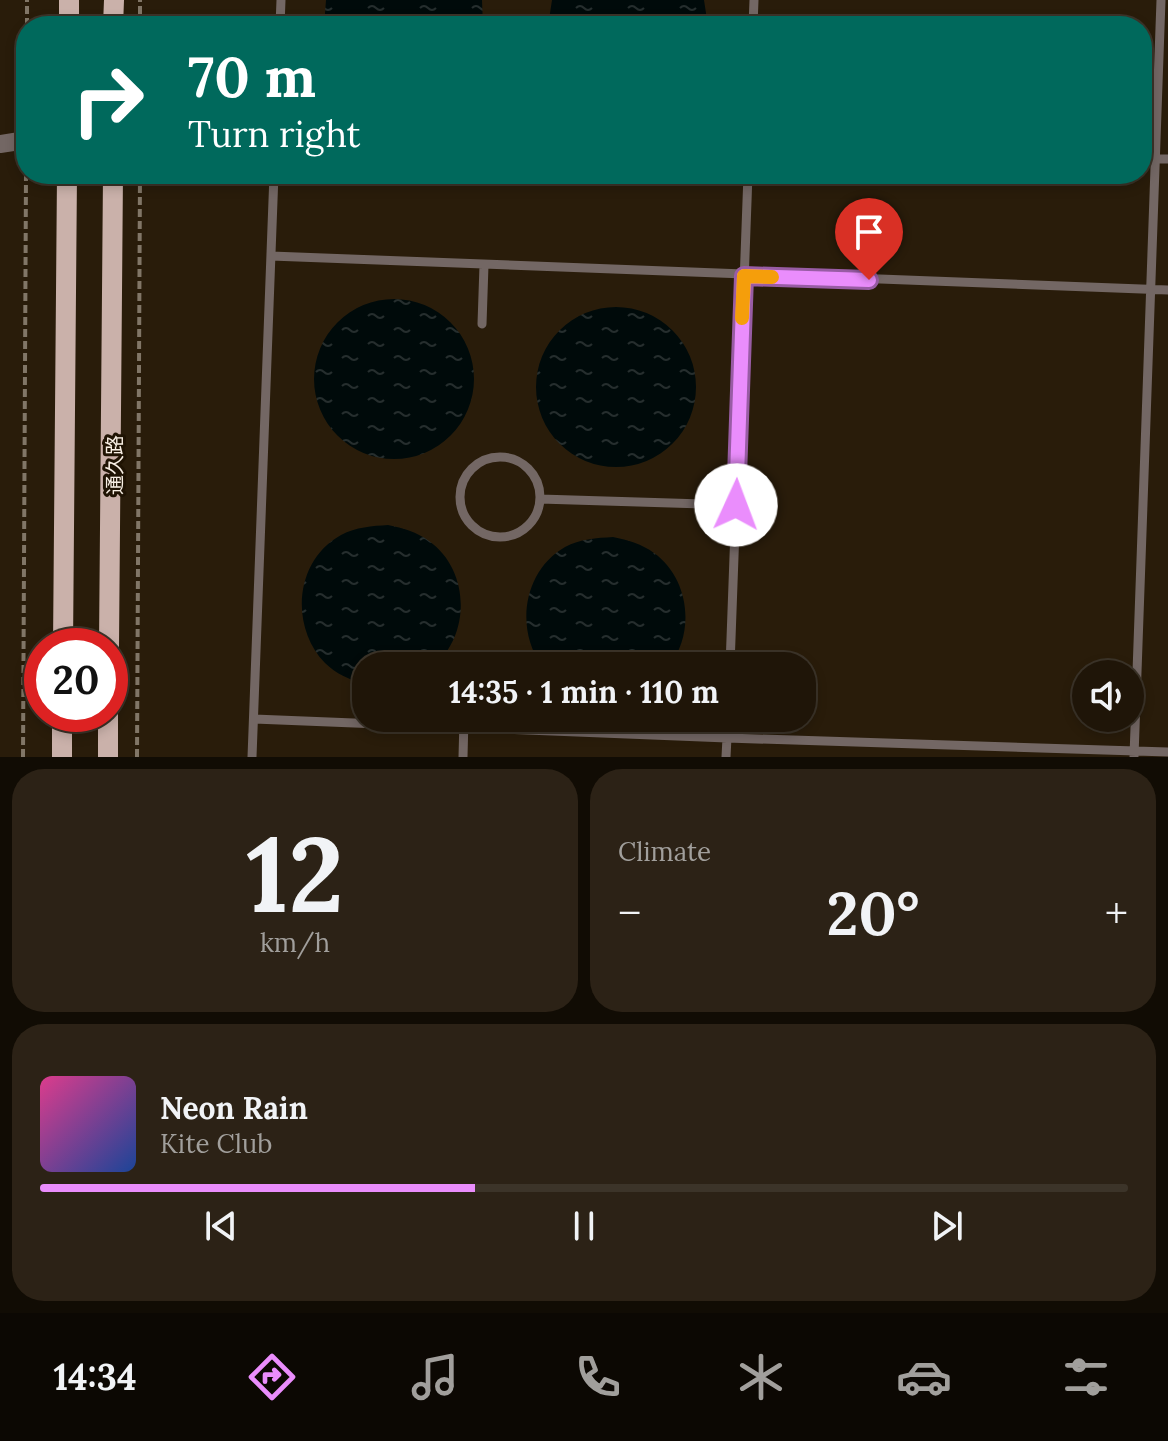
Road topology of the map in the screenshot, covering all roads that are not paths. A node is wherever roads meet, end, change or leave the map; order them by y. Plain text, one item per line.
1 (1161, 0) edge
2 (1152, 159) edge
3 (1156, 159) junction
4 (1168, 159) edge
5 (67, 184) edge
6 (113, 184) edge
7 (274, 184) edge
8 (748, 184) edge
9 (271, 256) junction
10 (484, 265) junction
11 (744, 276) junction
12 (1151, 289) junction
13 (1168, 290) edge
14 (482, 324) dead end
15 (540, 499) junction
16 (736, 505) junction
17 (63, 628) edge
18 (109, 628) edge
19 (731, 652) edge
20 (254, 719) junction
21 (352, 721) edge
22 (62, 732) edge
23 (108, 732) edge
24 (464, 732) edge
25 (622, 732) edge
26 (727, 732) edge
27 (727, 738) junction
28 (1168, 752) edge
29 (1134, 754) edge
30 (62, 757) edge
31 (108, 757) edge
32 (252, 757) edge
33 (463, 757) edge
34 (726, 757) edge

1 - 3 lane
2 - 3 lane
3 - 4 lane
3 - 12 lane
5 - 17 main road
6 - 18 main road, 通久路
7 - 9 lane
8 - 11 lane
9 - 10 lane
9 - 20 lane
10 - 11 lane
10 - 14 lane
11 - 12 lane
11 - 16 lane
12 - 13 lane
12 - 29 lane
15 - 15 lane
15 - 16 lane
16 - 19 lane
20 - 21 lane
20 - 32 lane
22 - 30 main road
23 - 31 main road
24 - 33 lane
25 - 27 lane
26 - 27 lane
27 - 29 lane
27 - 34 lane
28 - 29 lane

